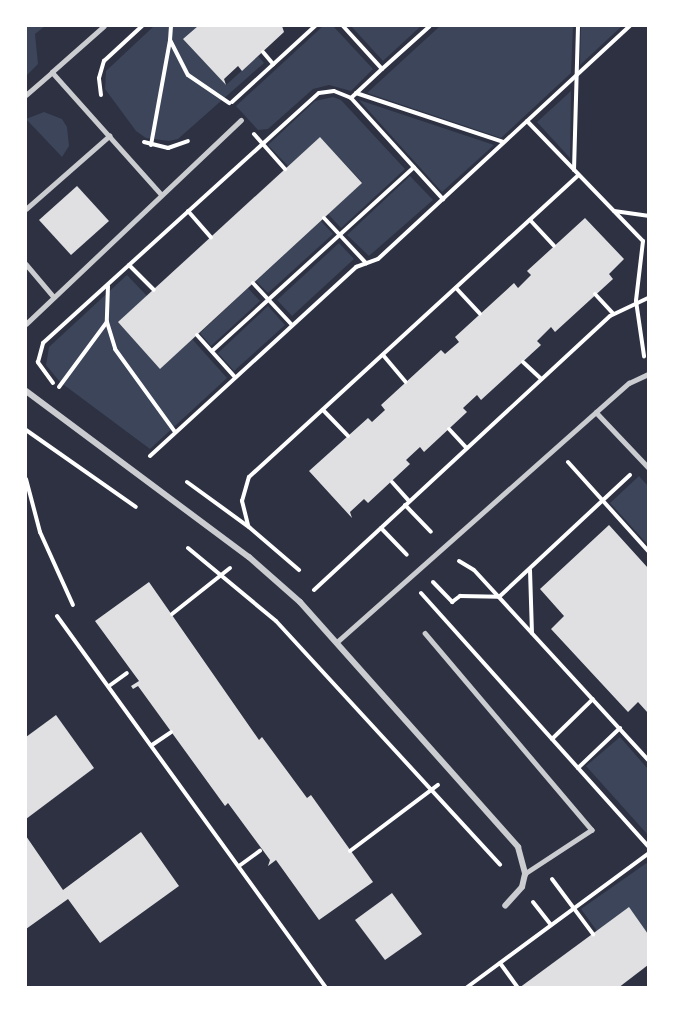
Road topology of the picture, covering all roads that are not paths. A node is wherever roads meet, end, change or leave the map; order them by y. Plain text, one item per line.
1 (104, 26) edge
2 (52, 72) junction
3 (26, 95) edge
4 (241, 120) dead end
5 (109, 136) junction
6 (161, 194) junction
7 (26, 209) edge
8 (26, 264) edge
9 (53, 296) junction
10 (26, 324) edge
11 (648, 375) edge
12 (26, 391) edge
13 (596, 412) junction
14 (648, 467) edge
15 (425, 633) dead end
16 (337, 642) junction
17 (525, 874) junction
18 (505, 906) dead end

1 - 2 lane
2 - 3 lane
2 - 5 lane
4 - 6 lane
5 - 6 lane
5 - 7 lane
6 - 9 lane
8 - 9 lane
9 - 10 lane
11 - 13 lane
12 - 16 street
13 - 14 lane
13 - 16 lane
15 - 17 lane
16 - 17 street
17 - 18 street

